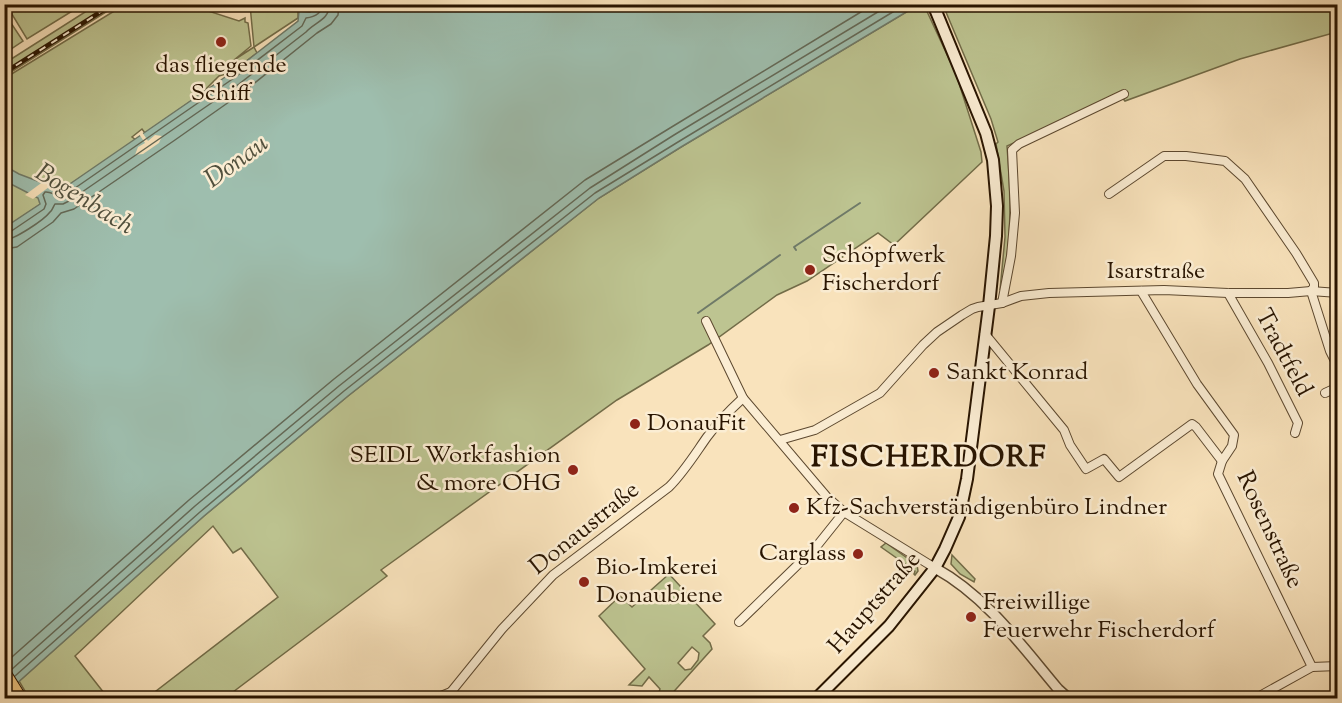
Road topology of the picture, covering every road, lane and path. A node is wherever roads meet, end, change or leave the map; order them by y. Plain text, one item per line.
1 (933, 4) edge
2 (1124, 94) dead end
3 (1109, 194) dead end
4 (1141, 291) junction
5 (1311, 291) junction
6 (1228, 293) junction
7 (1338, 293) edge
8 (1002, 303) junction
9 (989, 306) junction
10 (706, 321) dead end
11 (985, 334) junction
12 (1338, 367) edge
13 (1338, 387) edge
14 (1325, 393) dead end
15 (744, 398) junction
16 (1295, 433) dead end
17 (780, 440) junction
18 (1222, 461) junction
19 (844, 512) junction
20 (935, 568) junction
21 (739, 622) dead end
22 (1338, 666) edge
23 (1312, 667) junction
24 (4, 674) edge
25 (450, 695) edge
26 (427, 698) edge
27 (19, 699) edge
28 (391, 699) edge
29 (817, 699) edge
30 (1068, 699) edge
31 (1256, 699) edge

1 - 9 main road, Hauptstraße
2 - 8 street
3 - 5 street
4 - 6 street, Isarstraße
4 - 8 street, Isarstraße
4 - 18 street, Rosenstraße
5 - 6 street, Isarstraße
5 - 7 street, Isarstraße
5 - 12 street
6 - 16 street, Tradtfeld
8 - 9 street, Isarstraße
9 - 11 main road, Hauptstraße
9 - 17 street, Isarstraße
10 - 15 street
11 - 18 street
11 - 20 main road, Hauptstraße
13 - 14 street
15 - 17 street
15 - 25 street, Donaustraße
17 - 19 street
18 - 23 street, Rosenstraße
19 - 20 street
19 - 21 street
20 - 29 main road, Hauptstraße
20 - 30 street
22 - 23 street
23 - 31 street
24 - 27 highway
25 - 26 street, Donaustraße
26 - 28 street, Donaustraße

